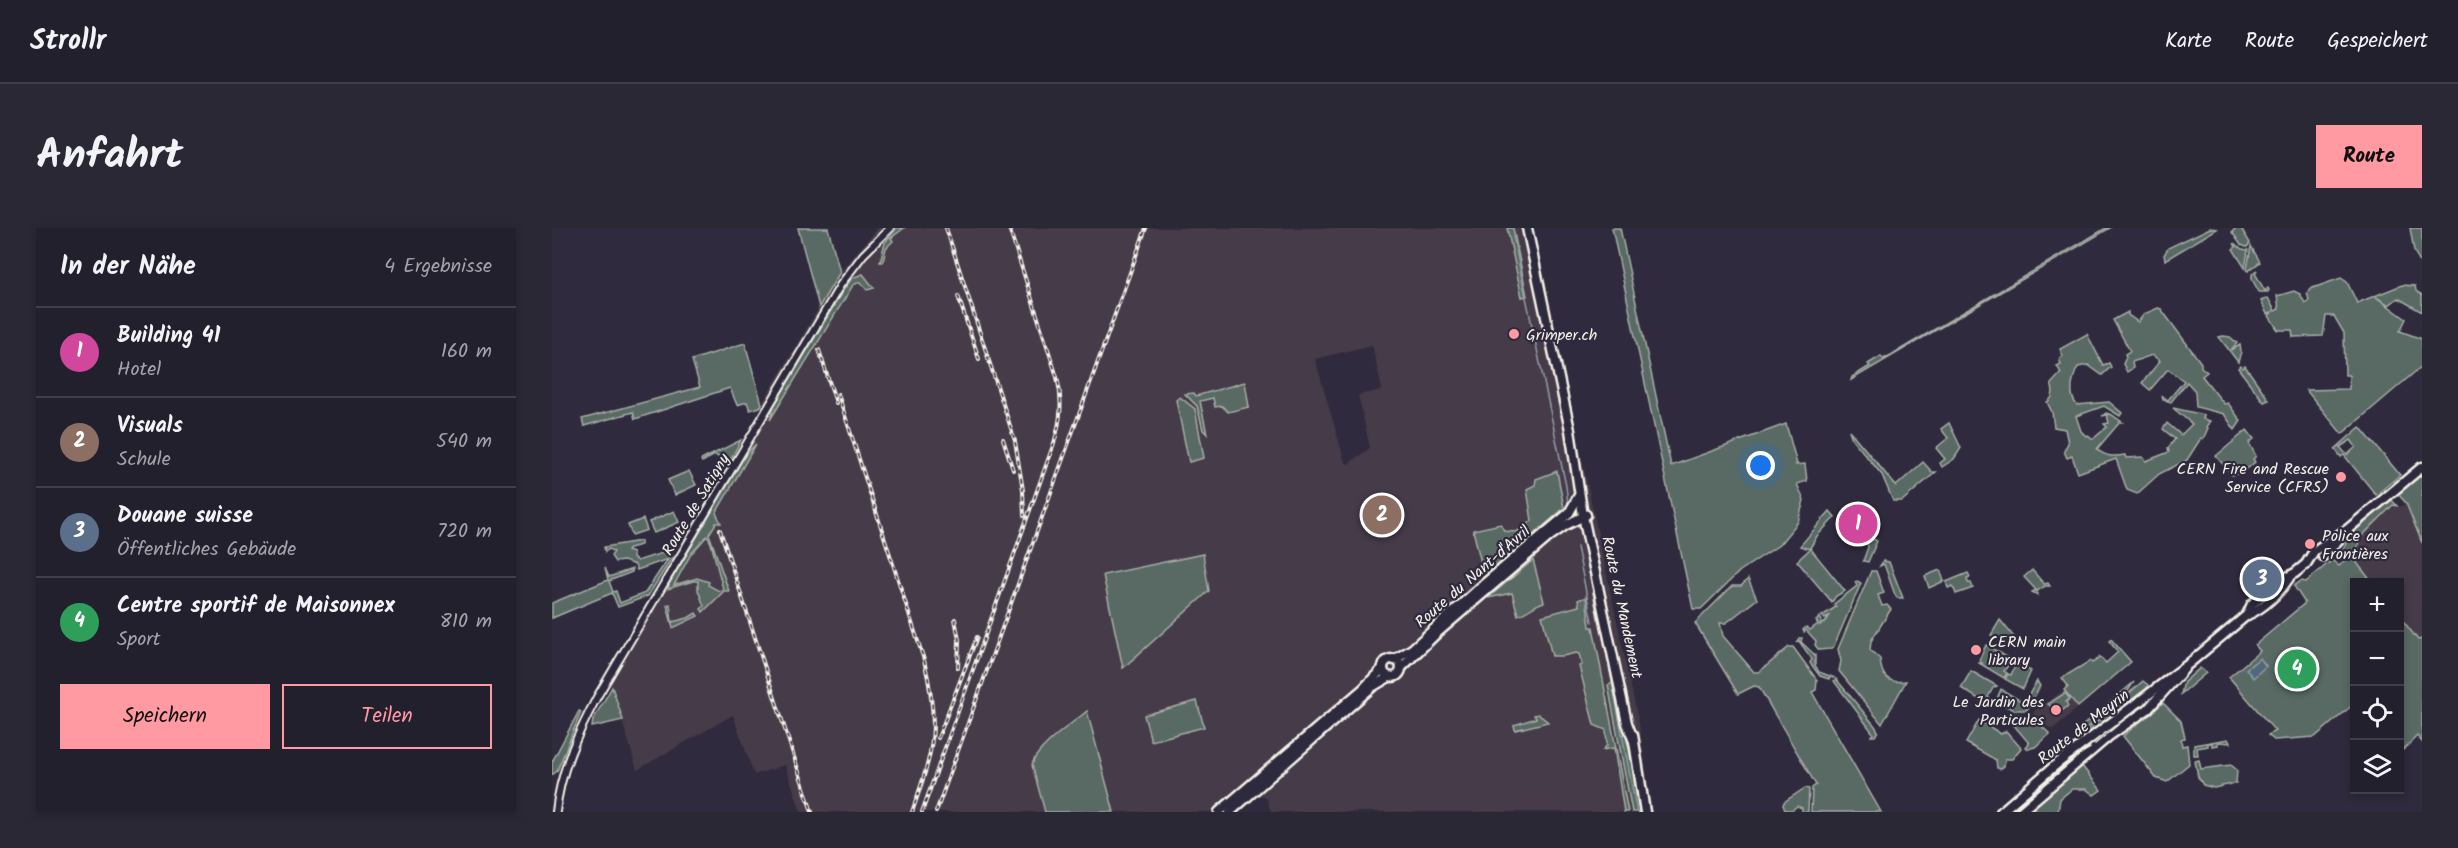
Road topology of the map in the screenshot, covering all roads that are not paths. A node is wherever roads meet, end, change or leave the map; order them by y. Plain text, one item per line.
1 (890, 228) edge
2 (1527, 228) edge
3 (2422, 467) edge
4 (1579, 482) junction
5 (1579, 494) junction
6 (1584, 513) junction
7 (1571, 517) junction
8 (1586, 530) junction
9 (1394, 660) junction
10 (2186, 666) junction
11 (1383, 668) junction
12 (1401, 668) junction
13 (1389, 676) junction
14 (1633, 738) junction
15 (556, 812) edge
16 (1219, 812) edge
17 (1230, 812) edge
18 (1645, 812) edge
19 (2001, 812) edge
20 (2020, 812) edge

1 - 15 street, Route de Satigny
2 - 4 main road, Route du Mandement
3 - 10 main road, Route de Meyrin
4 - 5 main road, Route du Mandement
4 - 6 main road, Route du Mandement
5 - 6 main road, Route du Mandement
5 - 7 main road, Route du Nant-d'Avril
6 - 7 main road, Route du Nant-d'Avril
6 - 8 main road, Route du Mandement
6 - 14 main road, Route du Mandement
7 - 8 main road
7 - 9 main road, Route du Nant-d'Avril
7 - 12 main road, Route du Nant-d'Avril
8 - 14 main road, Route du Mandement
9 - 11 main road
9 - 12 main road
10 - 19 main road, Route de Meyrin
10 - 20 main road, Route de Meyrin
11 - 13 main road
11 - 16 main road
12 - 13 main road
13 - 17 main road
14 - 18 main road, Route du Mandement

